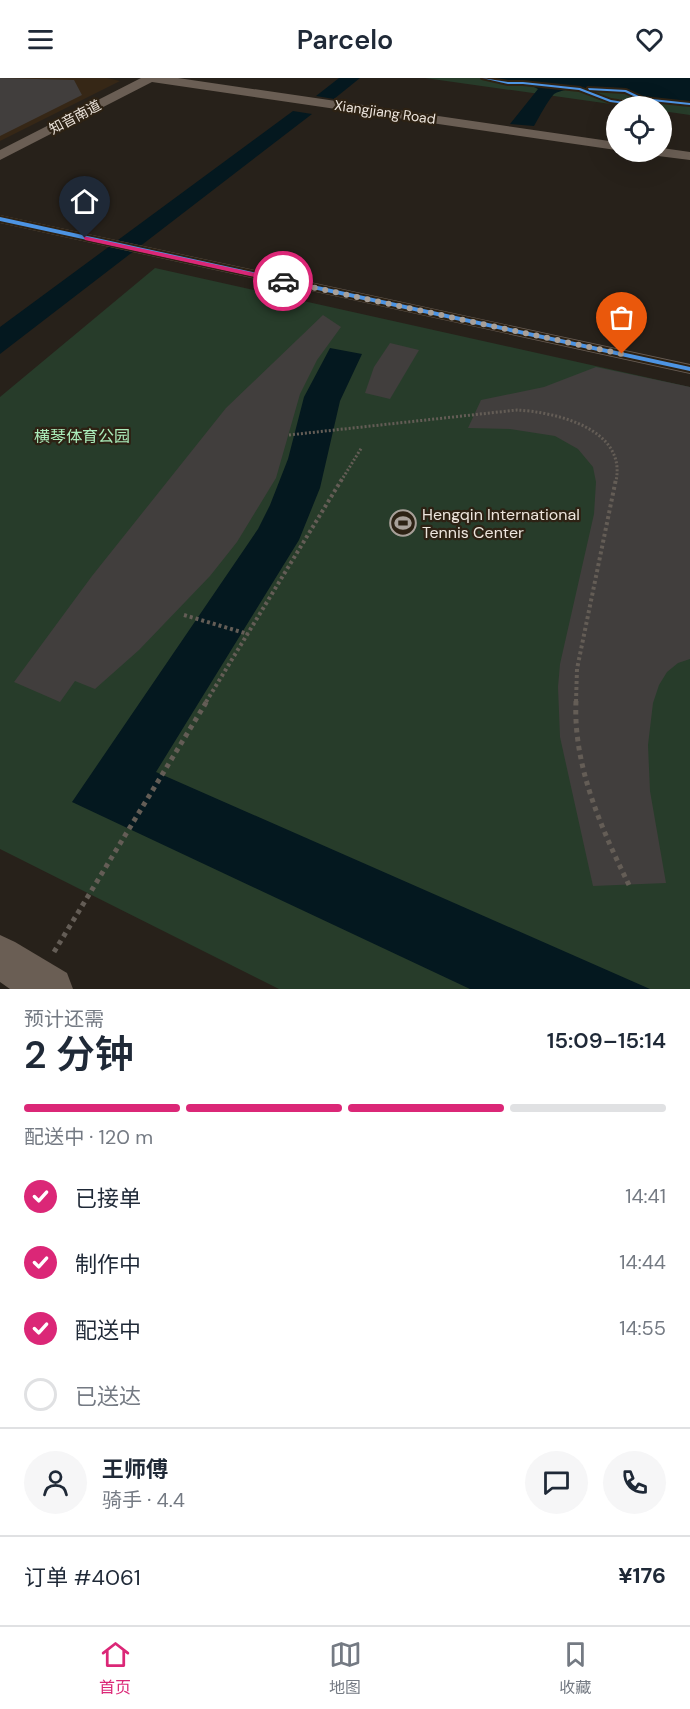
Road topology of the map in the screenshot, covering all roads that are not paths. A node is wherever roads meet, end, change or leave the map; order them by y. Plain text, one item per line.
1 (151, 78) edge
2 (606, 145) edge
3 (672, 154) edge
4 (0, 156) edge
5 (690, 156) edge
6 (0, 219) edge
7 (690, 369) edge

1 - 2 main road, Xiangjiang Road
1 - 4 main road, 知音南道
3 - 5 main road
6 - 7 street

